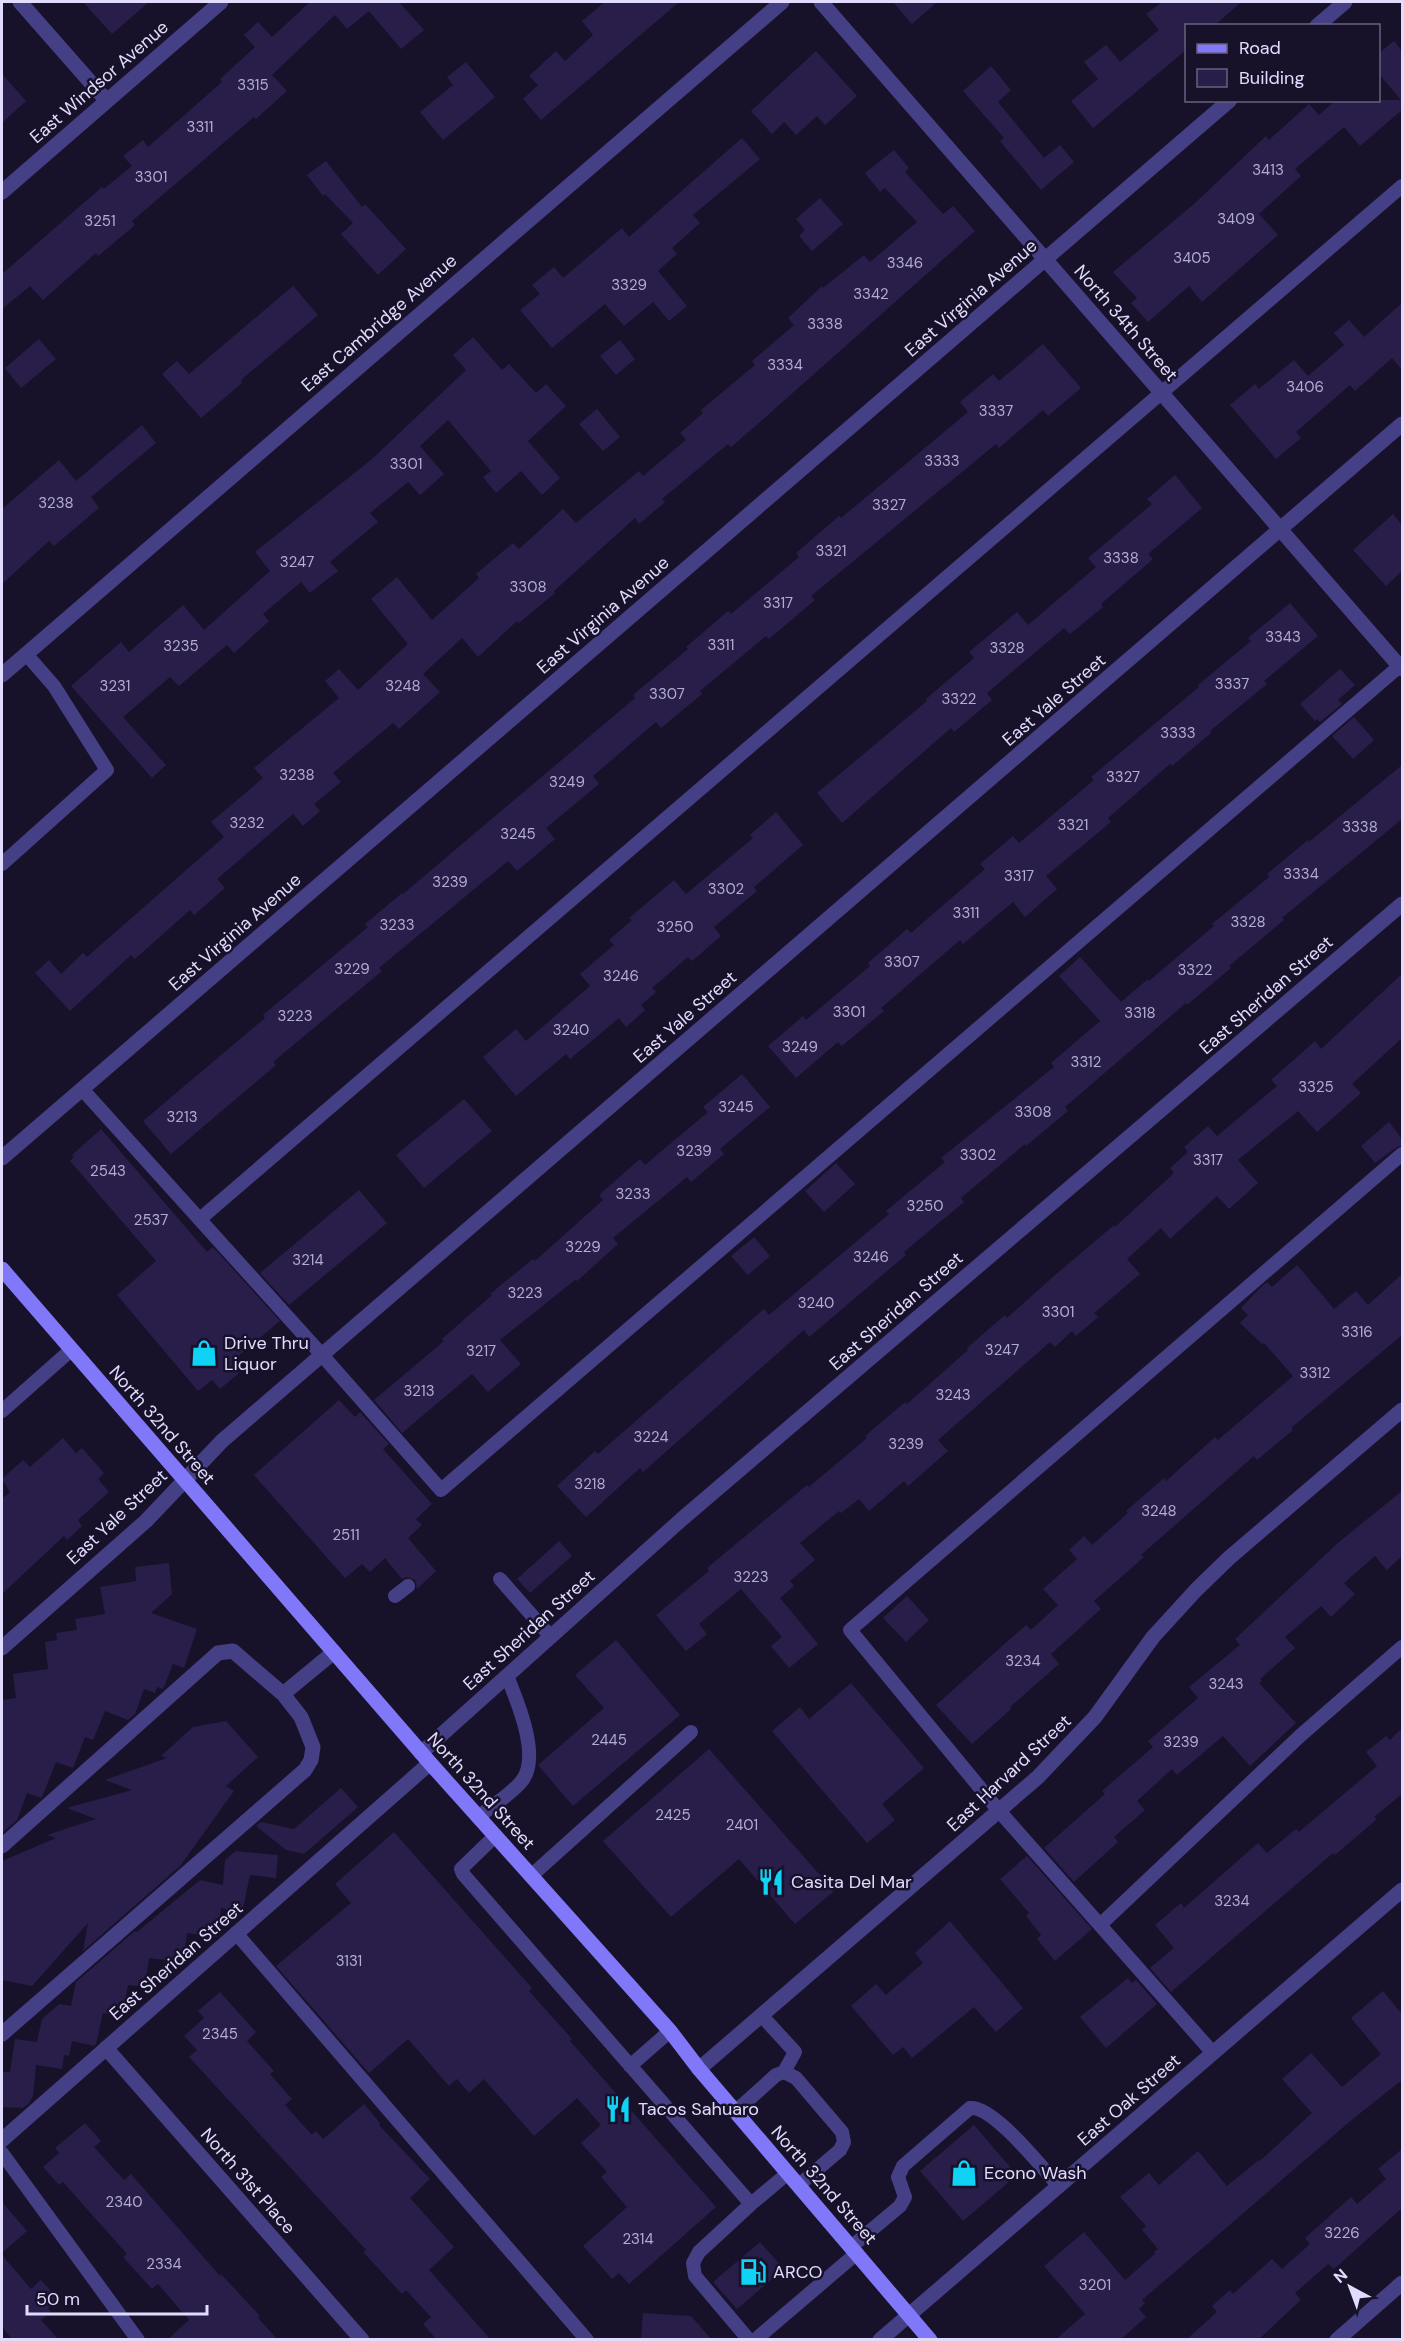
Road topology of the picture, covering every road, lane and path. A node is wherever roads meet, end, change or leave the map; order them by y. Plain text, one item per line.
1 (20, 2) edge
2 (221, 2) edge
3 (782, 2) edge
4 (821, 2) edge
5 (1345, 2) edge
6 (1319, 24) edge
7 (107, 101) junction
8 (1228, 102) edge
9 (1402, 186) edge
10 (2, 192) edge
11 (1045, 260) junction
12 (1162, 394) junction
13 (1402, 424) edge
14 (1281, 530) junction
15 (26, 654) junction
16 (1402, 666) edge
17 (2, 675) edge
18 (2, 864) edge
19 (1402, 904) edge
20 (82, 1089) junction
21 (1402, 1154) edge
22 (2, 1158) edge
23 (200, 1219) junction
24 (2, 1269) edge
25 (71, 1350) junction
26 (322, 1355) junction
27 (1402, 1410) edge
28 (2, 1411) edge
29 (184, 1480) junction
30 (500, 1579) dead end
31 (408, 1586) dead end
32 (395, 1596) dead end
33 (551, 1637) junction
34 (1402, 1647) edge
35 (2, 1648) edge
36 (334, 1652) junction
37 (507, 1676) junction
38 (283, 1694) junction
39 (692, 1732) dead end
40 (425, 1758) junction
41 (1000, 1812) junction
42 (478, 1817) junction
43 (495, 1836) junction
44 (2, 1846) edge
45 (531, 1876) junction
46 (1402, 1890) edge
47 (1100, 1925) junction
48 (236, 1933) junction
49 (761, 2015) junction
50 (670, 2031) junction
51 (2, 2034) edge
52 (106, 2048) junction
53 (1213, 2053) junction
54 (630, 2066) junction
55 (699, 2069) junction
56 (784, 2072) junction
57 (735, 2112) junction
58 (2, 2140) edge
59 (2, 2153) edge
60 (788, 2173) junction
61 (799, 2185) junction
62 (1059, 2186) junction
63 (751, 2204) junction
64 (854, 2250) junction
65 (1402, 2283) edge
66 (909, 2315) junction
67 (138, 2340) edge
68 (362, 2340) edge
69 (587, 2340) edge
70 (749, 2340) edge
71 (755, 2340) edge
72 (880, 2340) edge
73 (930, 2340) edge
74 (1337, 2340) edge

1 - 7 street
2 - 7 street, East Windsor Avenue
3 - 15 street, East Cambridge Avenue
4 - 11 street, North 34th Street
5 - 6 street
7 - 10 street, East Windsor Avenue
8 - 11 street, East Virginia Avenue
9 - 12 lane
11 - 12 street, North 34th Street
11 - 20 street, East Virginia Avenue
12 - 14 street, North 34th Street
12 - 23 lane
13 - 14 street, East Yale Street
14 - 16 street, North 34th Street
14 - 26 street, East Yale Street
15 - 17 street, East Cambridge Avenue
15 - 18 lane
16 - 26 lane
19 - 33 street, East Sheridan Street
20 - 22 street, East Virginia Avenue
20 - 23 lane
21 - 41 lane
23 - 26 lane
24 - 25 main road, North 32nd Street
25 - 28 lane
25 - 29 main road, North 32nd Street
26 - 29 street, East Yale Street
27 - 41 street, East Harvard Street
29 - 35 street, East Yale Street
29 - 36 main road, North 32nd Street
30 - 33 lane
31 - 32 lane
33 - 37 street, East Sheridan Street
34 - 47 lane
36 - 38 street
36 - 40 main road, North 32nd Street
37 - 40 street, East Sheridan Street
37 - 42 lane
38 - 44 street
38 - 51 street
39 - 45 lane
40 - 42 main road, North 32nd Street
40 - 48 street, East Sheridan Street
41 - 47 lane
41 - 49 street, East Harvard Street
42 - 43 main road, North 32nd Street
43 - 45 main road, North 32nd Street
43 - 54 lane
45 - 50 main road, North 32nd Street
46 - 53 street, East Oak Street
47 - 53 lane
48 - 52 street, East Sheridan Street
48 - 69 lane
49 - 55 street, East Harvard Street
49 - 56 lane
50 - 54 lane
50 - 55 main road, North 32nd Street
52 - 58 street, East Sheridan Street
52 - 68 street, North 31st Place
53 - 62 street, East Oak Street
54 - 63 lane
55 - 57 main road, North 32nd Street
56 - 57 lane
56 - 61 lane
57 - 60 main road, North 32nd Street
59 - 67 lane
60 - 61 main road, North 32nd Street
60 - 63 lane
61 - 64 main road, North 32nd Street
62 - 64 lane
62 - 66 street, East Oak Street
63 - 70 lane
64 - 66 main road, North 32nd Street
64 - 71 lane
65 - 74 street
66 - 72 street, East Oak Street
66 - 73 main road, North 32nd Street

